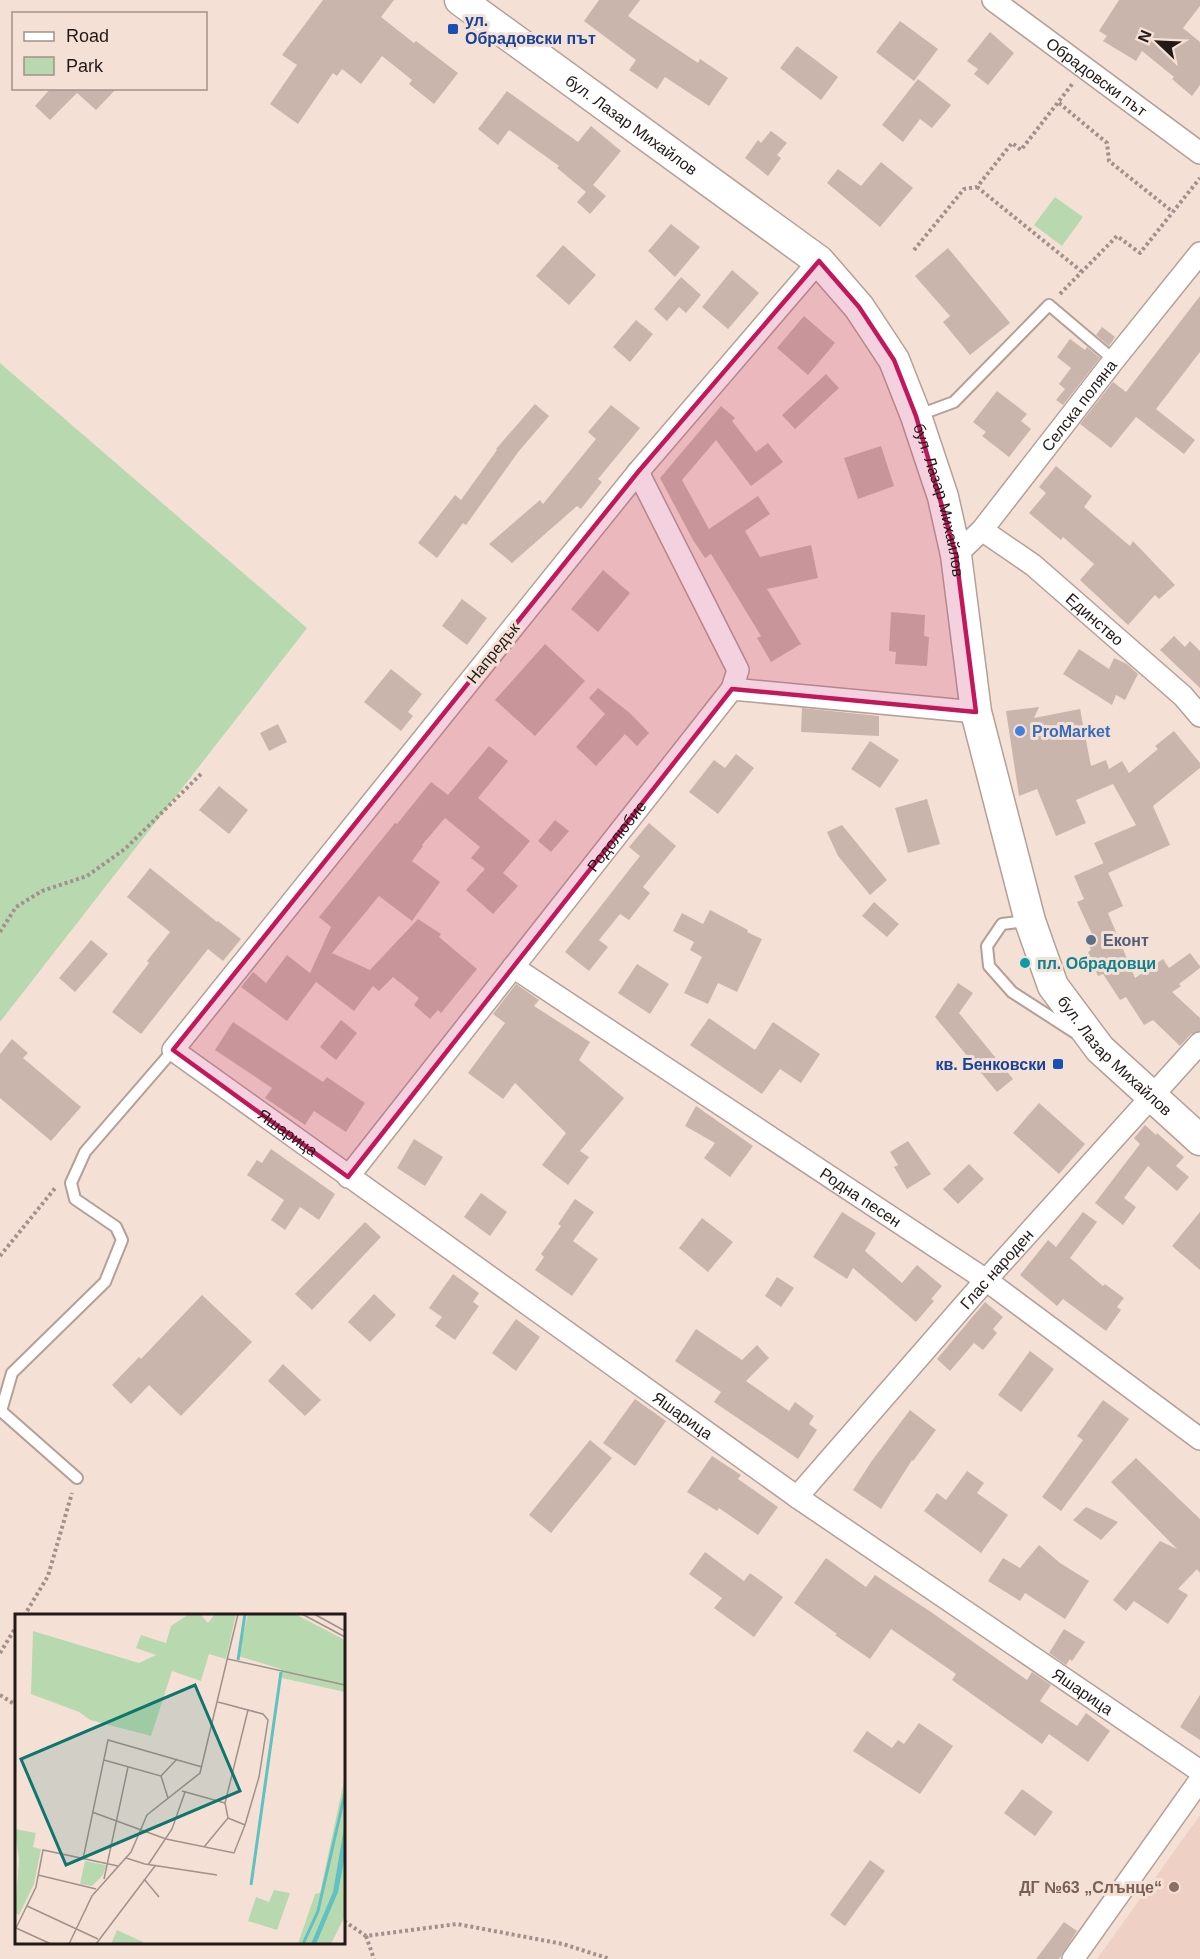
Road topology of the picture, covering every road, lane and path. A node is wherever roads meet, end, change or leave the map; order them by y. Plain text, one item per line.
1 (460, 0) edge
2 (993, 0) edge
3 (1085, 68) junction
4 (1059, 103) junction
5 (1200, 153) edge
6 (1200, 178) edge
7 (977, 187) junction
8 (1173, 212) junction
9 (914, 250) dead end
10 (1200, 253) edge
11 (819, 261) junction
12 (1082, 271) junction
13 (1049, 305) junction
14 (1114, 360) junction
15 (916, 416) junction
16 (638, 472) junction
17 (982, 530) junction
18 (956, 555) junction
19 (732, 689) junction
20 (976, 712) junction
21 (1200, 716) edge
22 (202, 773) dead end
23 (1030, 921) junction
24 (0, 932) edge
25 (513, 968) junction
26 (1200, 1043) edge
27 (175, 1048) junction
28 (1100, 1049) junction
29 (1152, 1096) junction
30 (1200, 1140) edge
31 (348, 1177) junction
32 (57, 1187) dead end
33 (0, 1256) edge
34 (986, 1280) junction
35 (1200, 1439) edge
36 (77, 1478) joint
37 (797, 1497) junction
38 (25, 1614) edge
39 (15, 1629) edge
40 (0, 1653) edge
41 (0, 1695) edge
42 (15, 1704) edge
43 (1200, 1771) edge
44 (1200, 1780) edge
45 (345, 1922) edge
46 (366, 1936) junction
47 (374, 1959) edge
48 (610, 1959) edge
49 (1073, 1959) edge

1 - 11 street, бул. Лазар Михайлов
2 - 3 street, Обрадовски път
3 - 4 path
3 - 5 street, Обрадовски път
4 - 7 path
4 - 8 path
6 - 8 path
7 - 9 path
7 - 12 path
8 - 12 path
10 - 14 street, Селска поляна
11 - 15 street, бул. Лазар Михайлов
11 - 16 street, Напредък
12 - 13 path
13 - 14 lane
13 - 15 lane
14 - 17 street, Селска поляна
15 - 18 street, бул. Лазар Михайлов
16 - 19 street
16 - 27 street, Напредък
17 - 18 street, Селска поляна
17 - 21 street, Единство
18 - 20 street, бул. Лазар Михайлов
19 - 20 street
19 - 25 street, Родолюбие
20 - 23 street, бул. Лазар Михайлов
22 - 24 path
23 - 28 street, бул. Лазар Михайлов
23 - 28 lane
25 - 31 street, Родолюбие
25 - 34 street, Родна песен
26 - 29 street, Глас народен
27 - 31 street, Яшарица
27 - 36 lane
28 - 29 street, бул. Лазар Михайлов
29 - 30 street, бул. Лазар Михайлов
29 - 34 street, Глас народен
31 - 37 street, Яшарица
32 - 33 path
34 - 35 street, Родна песен
34 - 37 street, Глас народен
36 - 38 path
37 - 43 street, Яшарица
39 - 40 path
41 - 42 path
44 - 49 street
45 - 46 path
46 - 47 path
46 - 48 path

